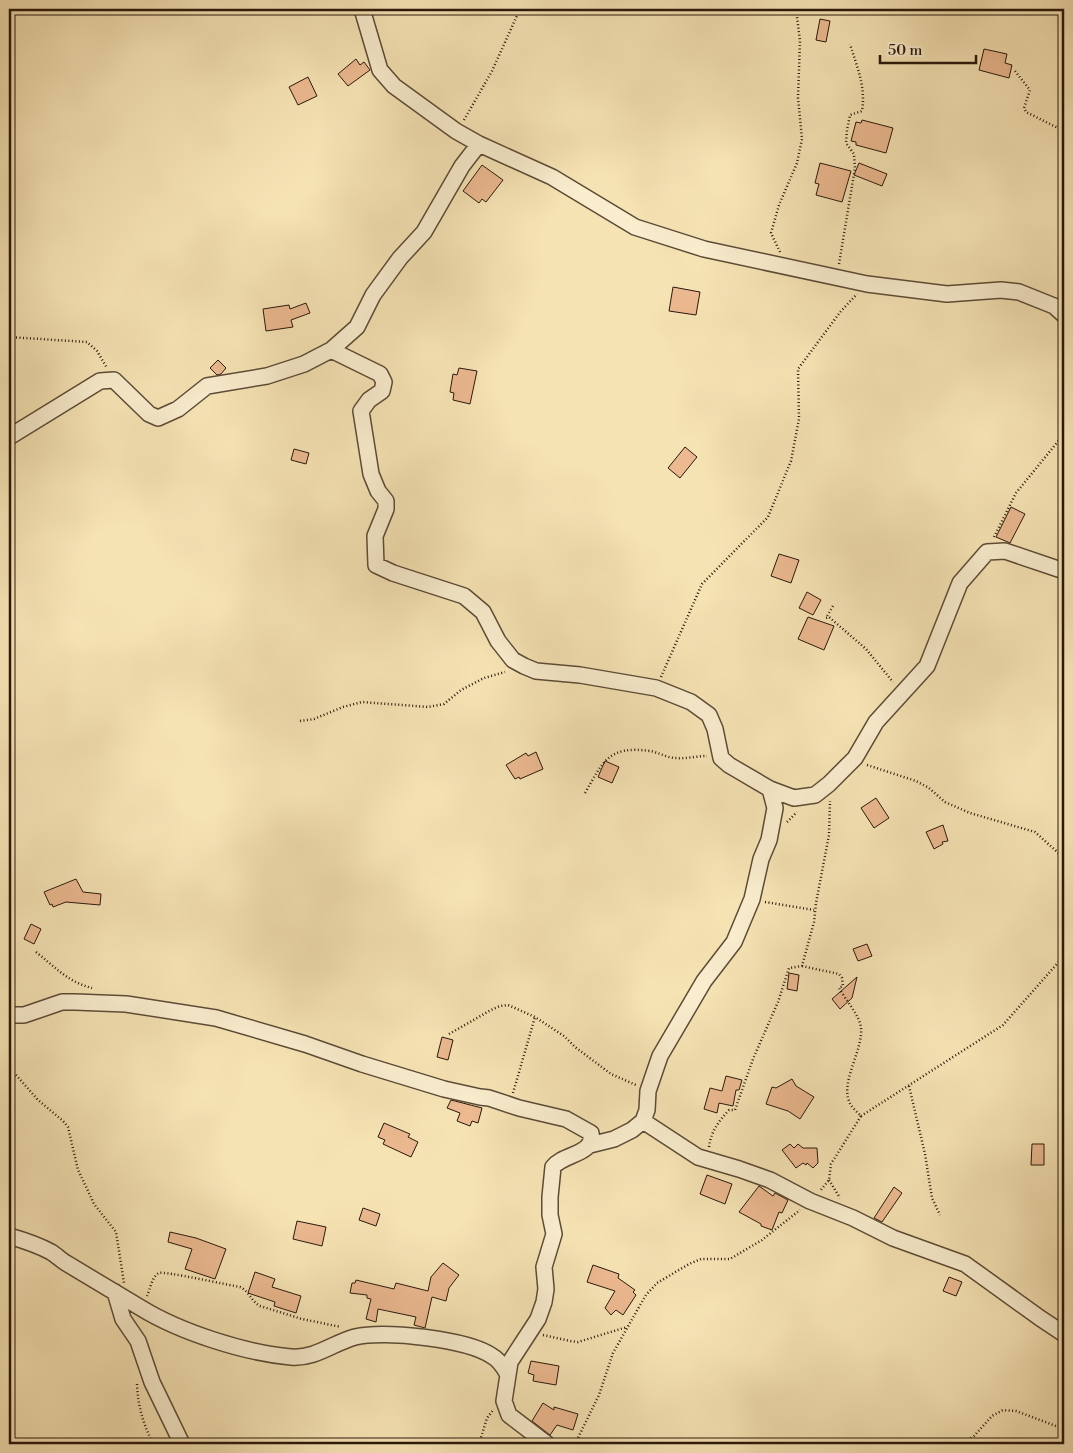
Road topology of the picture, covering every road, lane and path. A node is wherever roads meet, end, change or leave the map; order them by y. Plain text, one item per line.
1 (362, 9) edge
2 (520, 9) edge
3 (796, 9) edge
4 (850, 44) dead end
5 (1015, 71) dead end
6 (456, 131) junction
7 (1064, 131) edge
8 (478, 144) junction
9 (788, 268) junction
10 (837, 278) junction
11 (867, 284) junction
12 (1064, 315) edge
13 (9, 337) edge
14 (331, 350) junction
15 (114, 380) junction
16 (1064, 434) edge
17 (9, 437) edge
18 (987, 552) junction
19 (1064, 570) edge
20 (833, 606) dead end
21 (524, 666) junction
22 (656, 688) junction
23 (901, 694) junction
24 (300, 721) dead end
25 (721, 758) junction
26 (855, 758) junction
27 (829, 784) junction
28 (770, 789) junction
29 (585, 793) dead end
30 (814, 795) junction
31 (769, 840) junction
32 (1064, 858) edge
33 (752, 899) junction
34 (815, 910) junction
35 (36, 952) dead end
36 (1064, 956) edge
37 (802, 966) junction
38 (96, 989) dead end
39 (9, 1016) edge
40 (535, 1017) junction
41 (449, 1034) dead end
42 (9, 1067) edge
43 (909, 1086) junction
44 (648, 1091) junction
45 (510, 1106) junction
46 (861, 1116) junction
47 (643, 1121) junction
48 (590, 1145) junction
49 (708, 1161) junction
50 (810, 1201) junction
51 (940, 1215) dead end
52 (9, 1236) edge
53 (121, 1296) junction
54 (142, 1309) junction
55 (627, 1327) junction
56 (529, 1332) junction
57 (1064, 1334) edge
58 (353, 1338) junction
59 (507, 1372) junction
60 (137, 1381) dead end
61 (504, 1401) junction
62 (1064, 1428) edge
63 (153, 1444) edge
64 (182, 1444) edge
65 (479, 1444) edge
66 (547, 1444) edge
67 (575, 1444) edge
68 (962, 1444) edge

1 - 6 street
2 - 6 path
3 - 9 path
4 - 10 path
5 - 7 path
6 - 8 street
8 - 9 street
8 - 14 street
9 - 10 street
10 - 11 street
11 - 12 street
11 - 22 path
13 - 15 path
14 - 15 street
14 - 21 street
15 - 17 street
16 - 18 path
18 - 19 street
18 - 23 street
20 - 23 path
21 - 22 street
21 - 24 path
22 - 25 street
23 - 26 street
25 - 28 street
25 - 29 path
26 - 27 street
26 - 32 path
27 - 30 street
27 - 34 path
28 - 30 street
28 - 31 street
30 - 31 path
31 - 33 street
33 - 34 path
33 - 44 street
34 - 37 path
35 - 38 path
36 - 43 path
37 - 46 path
37 - 49 path
39 - 45 street
40 - 41 path
40 - 44 path
40 - 45 path
42 - 53 path
43 - 46 path
43 - 51 path
44 - 47 street
45 - 48 street
46 - 50 path
47 - 48 street
47 - 49 street
48 - 56 street
49 - 50 street
50 - 55 path
50 - 57 street
52 - 53 street
53 - 54 street
53 - 64 street
54 - 58 street
54 - 58 path
55 - 56 path
55 - 67 path
56 - 59 street
58 - 59 street
59 - 61 street
60 - 63 path
61 - 65 path
61 - 66 street
62 - 68 path

